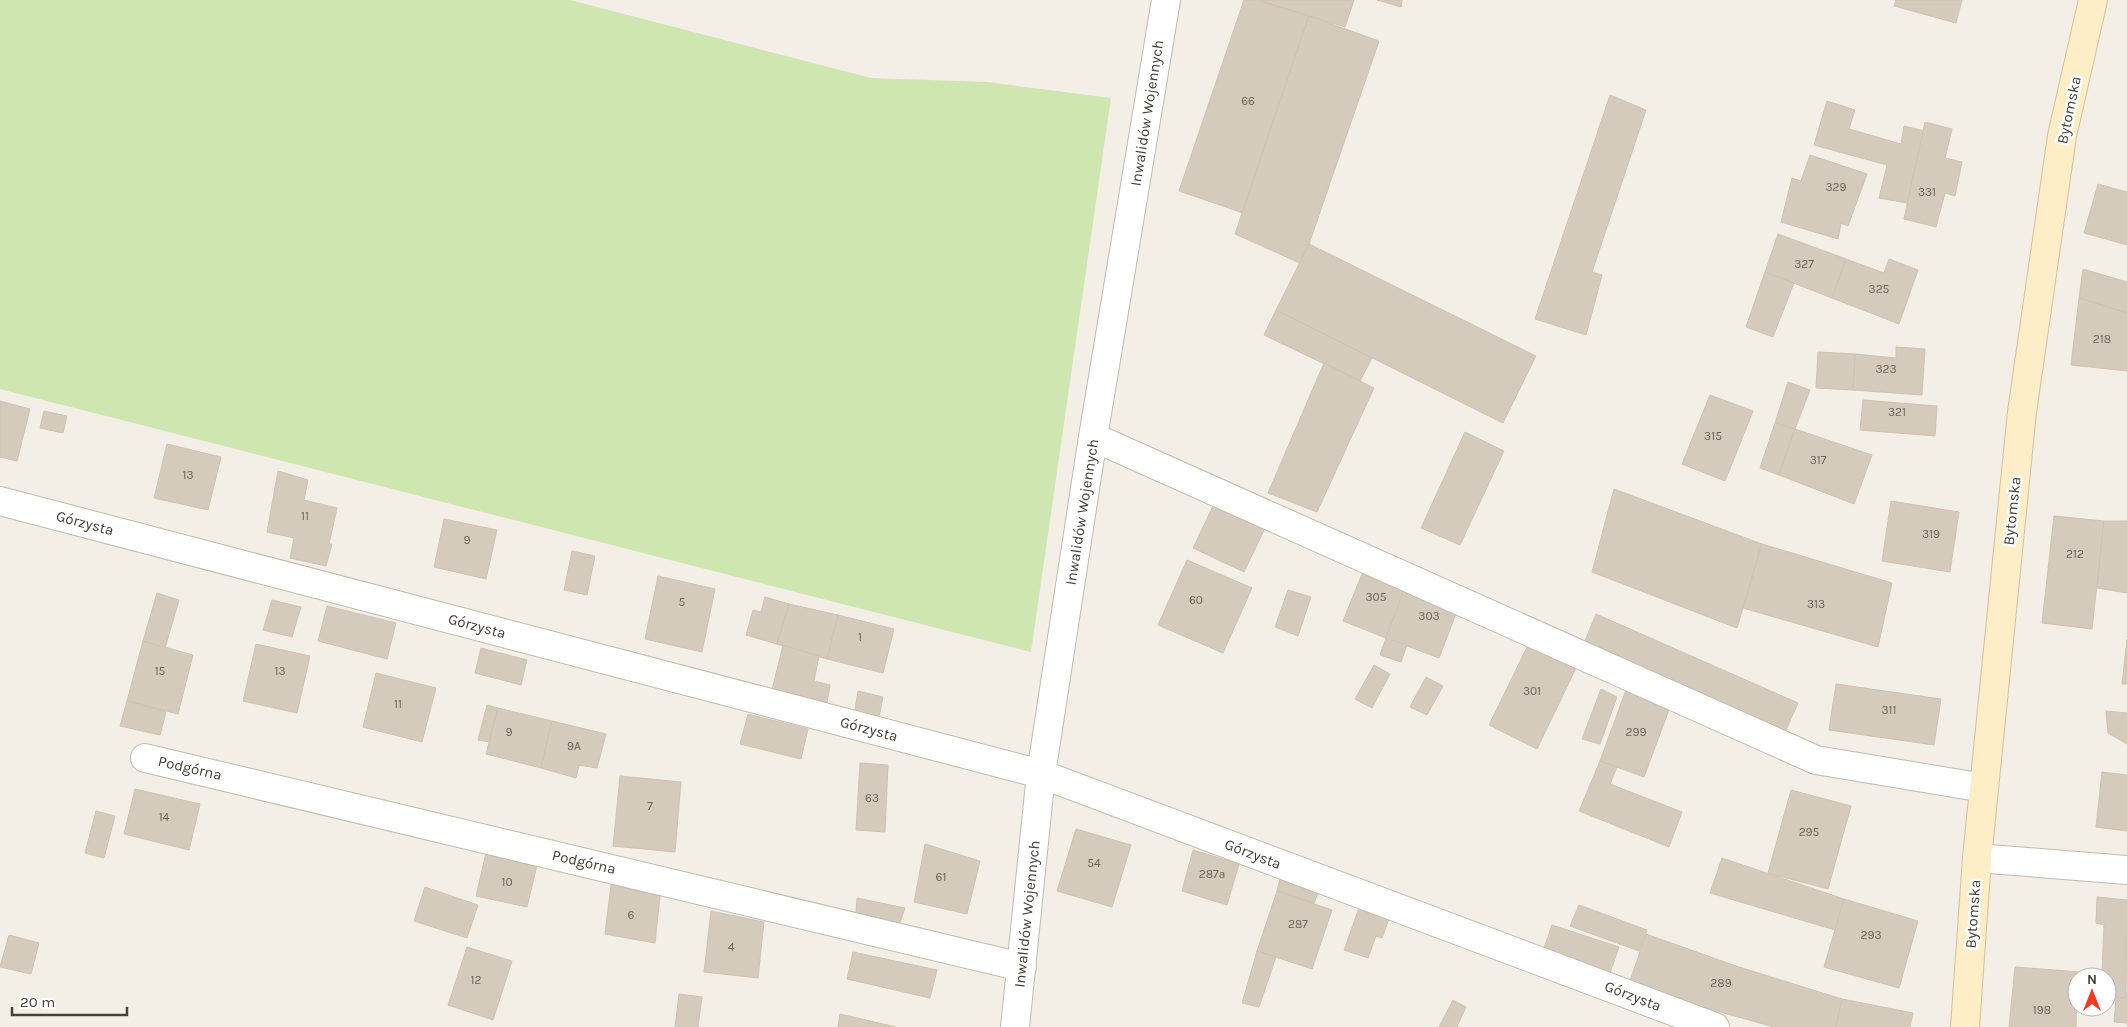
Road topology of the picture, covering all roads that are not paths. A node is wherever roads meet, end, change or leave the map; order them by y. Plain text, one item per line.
1 (1166, 0) edge
2 (2093, 0) edge
3 (1093, 437) junction
4 (0, 501) edge
5 (146, 758) dead end
6 (1041, 774) junction
7 (1984, 788) junction
8 (1977, 858) junction
9 (2127, 870) edge
10 (1022, 967) junction
11 (1015, 1027) edge
12 (1715, 1027) edge
13 (1965, 1027) edge

1 - 3 street, Inwalidów Wojennych
2 - 7 street, Bytomska
3 - 6 street, Inwalidów Wojennych
3 - 7 street
4 - 6 street, Górzysta
5 - 10 street, Podgórna
6 - 10 street, Inwalidów Wojennych
6 - 12 street, Górzysta
7 - 8 street, Bytomska
8 - 9 street
8 - 13 street, Bytomska
10 - 11 street, Inwalidów Wojennych

